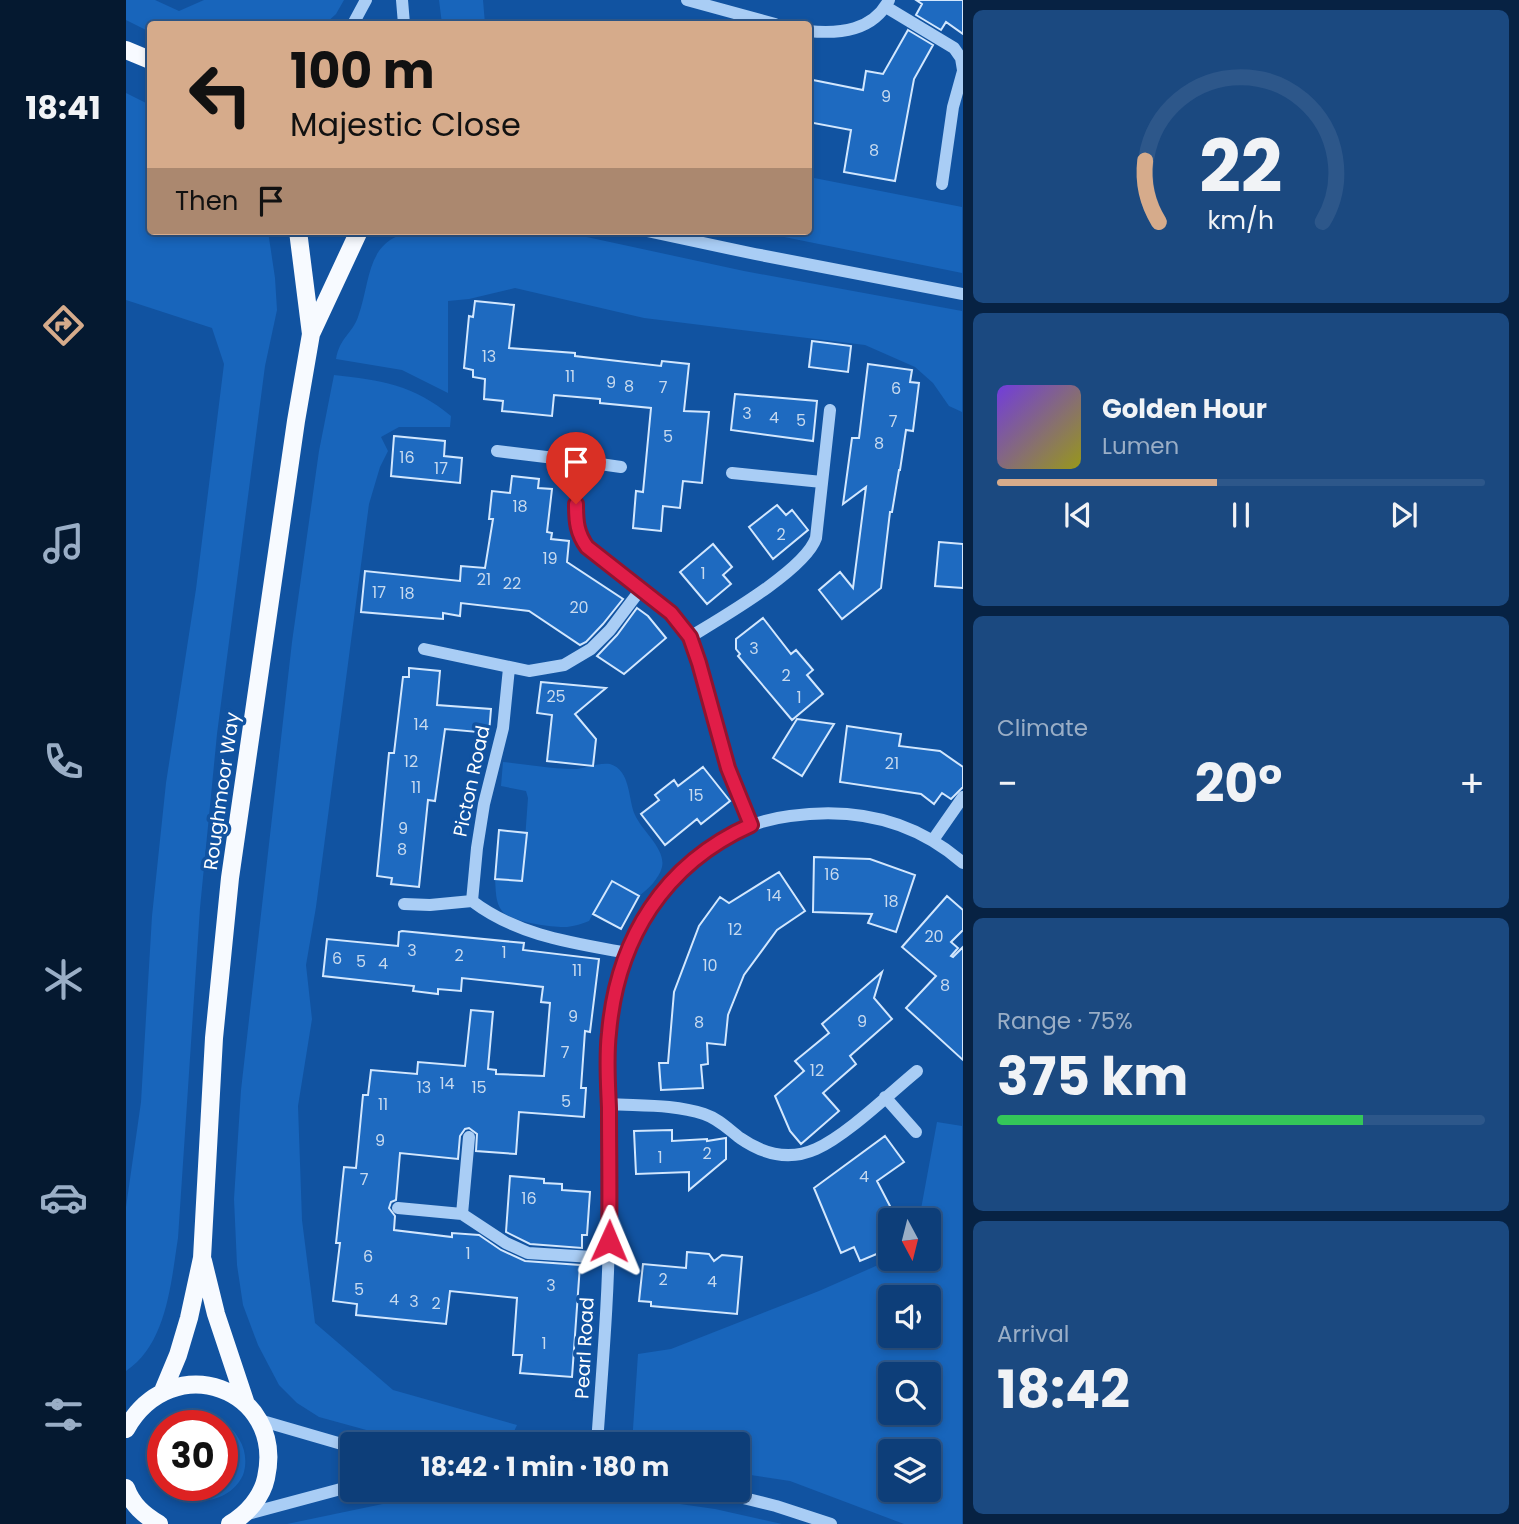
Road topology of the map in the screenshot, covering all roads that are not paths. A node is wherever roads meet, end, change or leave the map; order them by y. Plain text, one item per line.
1 (366, 0) edge
2 (402, 0) edge
3 (687, 0) edge
4 (887, 3) edge
5 (355, 21) edge
6 (404, 21) edge
7 (764, 21) edge
8 (812, 31) edge
9 (126, 50) edge
10 (147, 59) edge
11 (962, 71) edge
12 (942, 184) dead end
13 (299, 235) edge
14 (357, 235) edge
15 (666, 235) edge
16 (962, 294) edge
17 (311, 334) junction
18 (830, 410) dead end
19 (497, 451) dead end
20 (579, 461) junction
21 (621, 467) dead end
22 (732, 473) dead end
23 (822, 482) junction
24 (641, 589) junction
25 (690, 637) junction
26 (424, 649) dead end
27 (509, 668) junction
28 (962, 797) edge
29 (751, 825) junction
30 (933, 840) junction
31 (962, 863) edge
32 (472, 901) junction
33 (404, 904) dead end
34 (628, 953) junction
35 (917, 1071) dead end
36 (885, 1097) junction
37 (608, 1104) junction
38 (916, 1132) dead end
39 (470, 1137) dead end
40 (398, 1208) dead end
41 (461, 1214) junction
42 (202, 1258) junction
43 (608, 1258) junction
44 (163, 1391) junction
45 (246, 1404) junction
46 (134, 1410) edge
47 (259, 1420) junction
48 (126, 1429) edge
49 (598, 1432) edge
50 (340, 1444) edge
51 (340, 1490) edge
52 (127, 1493) edge
53 (750, 1500) edge
54 (236, 1520) edge
55 (150, 1521) edge
56 (831, 1524) edge

1 - 5 street
2 - 6 street
3 - 7 street
4 - 8 street
4 - 11 street
9 - 10 main road
11 - 12 street
13 - 17 main road, Roughmoor Way
14 - 17 main road, Roughmoor Way
15 - 16 street
17 - 42 main road, Roughmoor Way
18 - 23 street
19 - 20 street
20 - 21 street
20 - 24 street
22 - 23 street
23 - 25 street
24 - 25 street
24 - 27 street
25 - 29 street
26 - 27 street
27 - 32 street, Picton Road
28 - 30 street
29 - 30 street, Pearl Road
29 - 34 street, Pearl Road
30 - 31 street, Pearl Road
32 - 33 street
32 - 34 street
34 - 37 street, Pearl Road
35 - 36 street
36 - 37 street
36 - 38 street
37 - 43 street, Pearl Road
39 - 41 street
40 - 41 street
41 - 43 street
42 - 44 main road, Roughmoor Way
42 - 45 main road, Roughmoor Way
43 - 49 street, Pearl Road
44 - 45 main road, Roughmoor Way
44 - 46 main road, Roughmoor Way
45 - 47 main road, Roughmoor Way
46 - 48 main road, Roughmoor Way
47 - 50 street
47 - 54 main road, Roughmoor Way
51 - 54 street
52 - 55 main road
53 - 56 street

